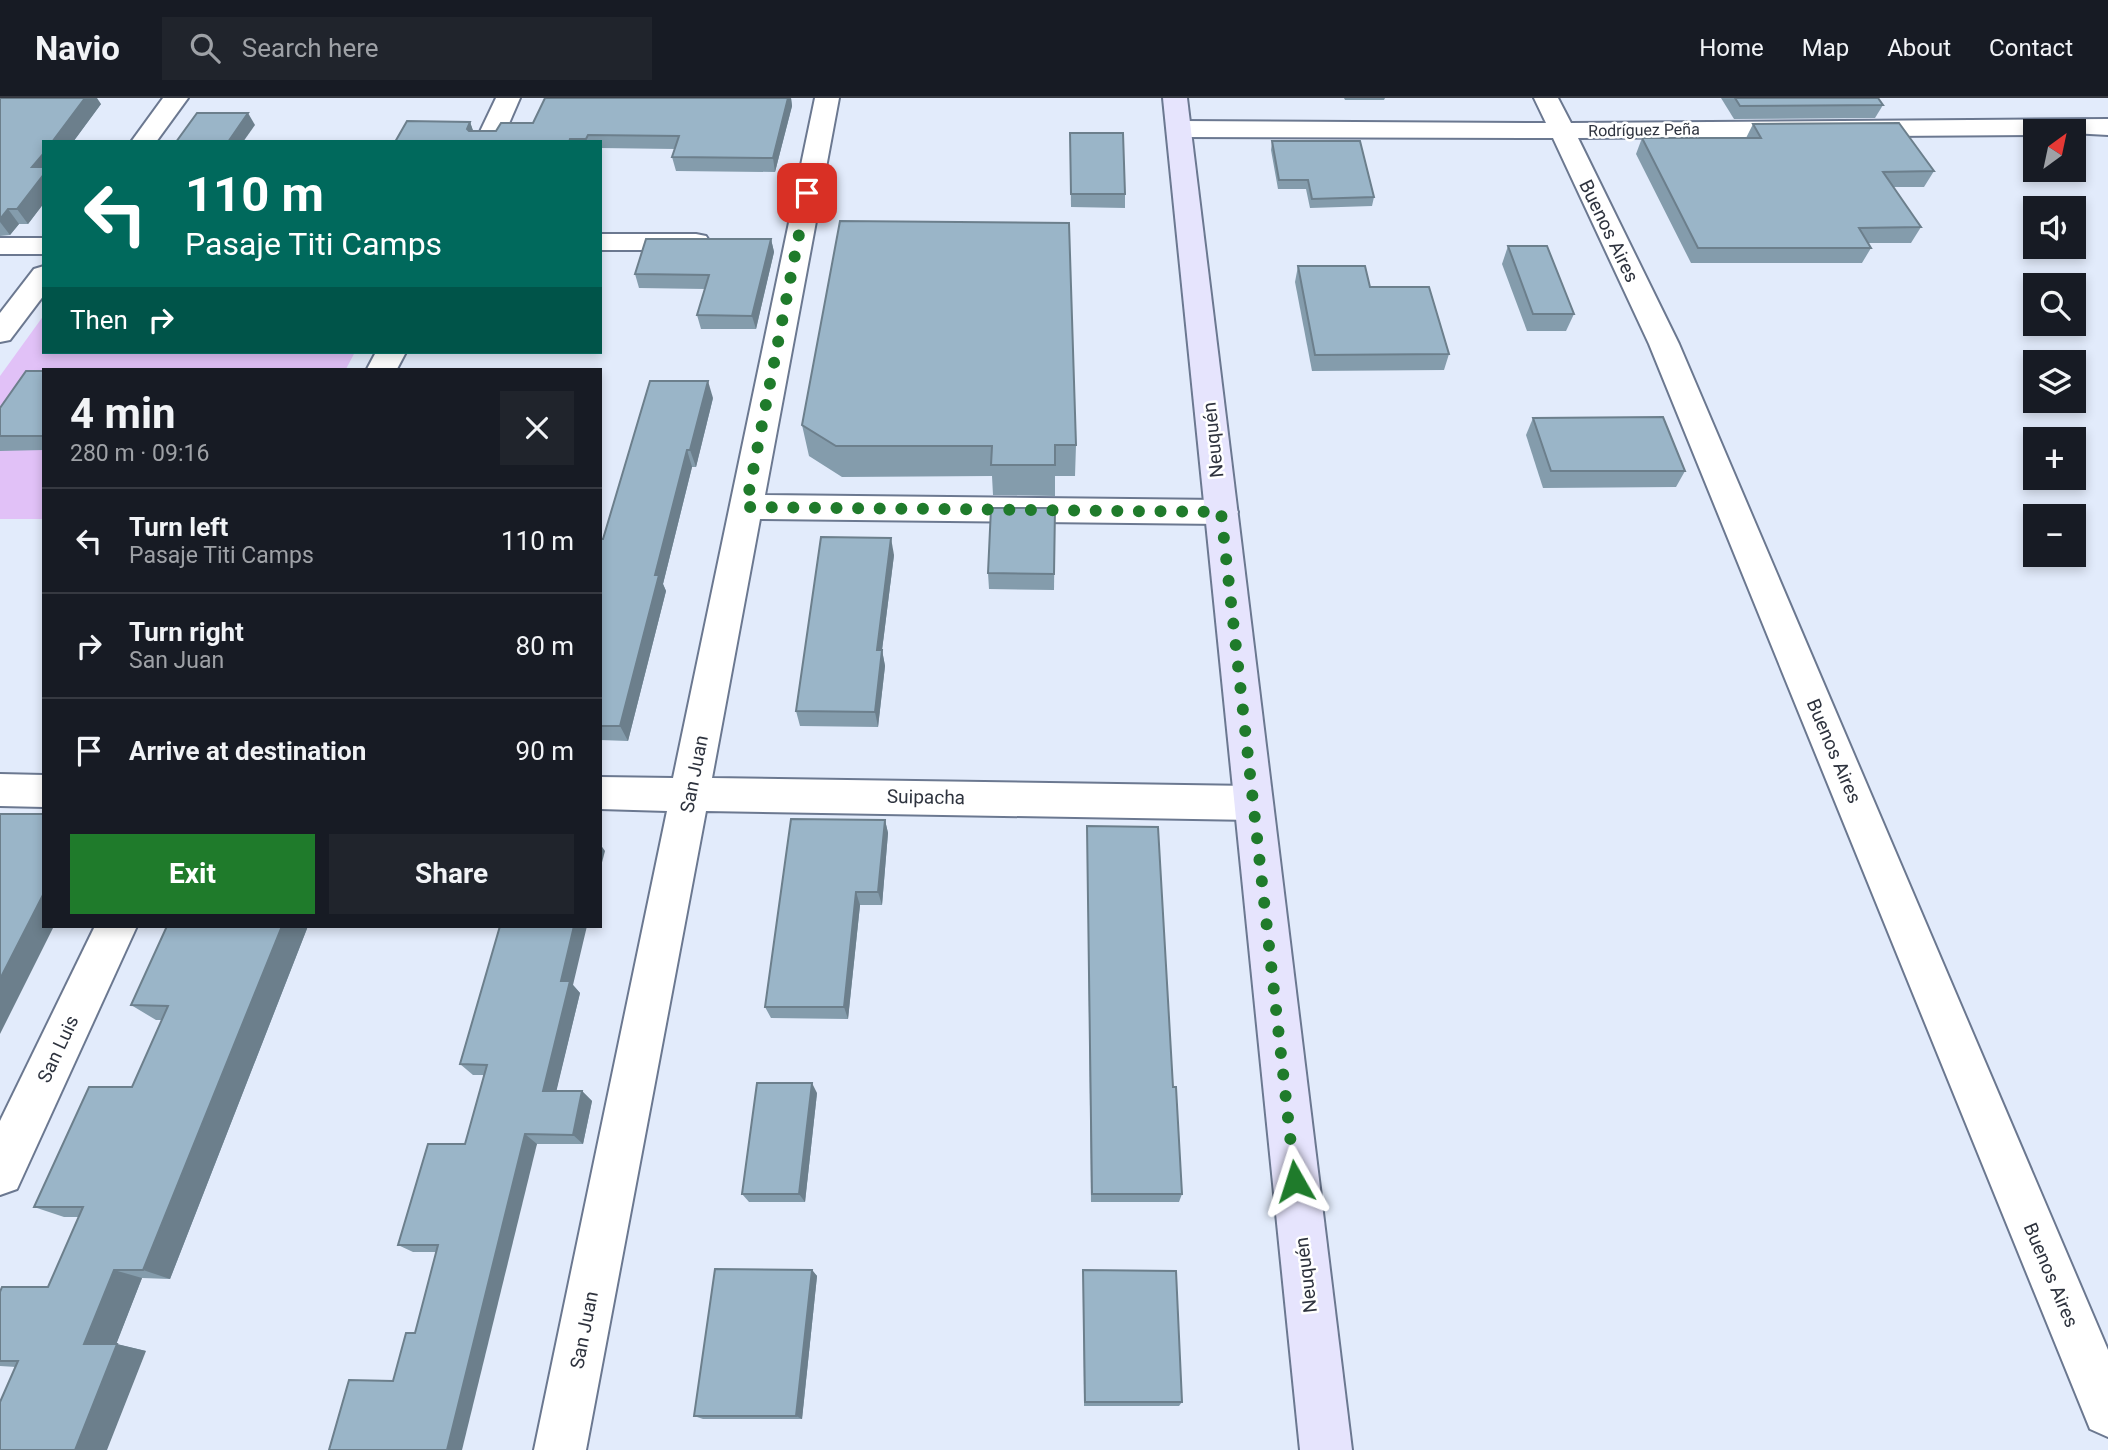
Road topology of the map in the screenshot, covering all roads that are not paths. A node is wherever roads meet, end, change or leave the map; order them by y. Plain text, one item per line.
1 (176, 98) edge
2 (508, 98) edge
3 (827, 98) edge
4 (1175, 98) edge
5 (1553, 115) edge
6 (2108, 127) edge
7 (1180, 129) junction
8 (144, 140) edge
9 (489, 140) edge
10 (718, 241) edge
11 (602, 242) edge
12 (0, 246) edge
13 (42, 246) edge
14 (42, 278) edge
15 (0, 333) edge
16 (746, 507) junction
17 (1221, 512) junction
18 (0, 790) edge
19 (42, 791) edge
20 (602, 793) edge
21 (690, 793) junction
22 (1252, 803) junction
23 (115, 928) edge
24 (0, 1172) edge
25 (2108, 1411) edge
26 (560, 1450) edge
27 (1326, 1450) edge

1 - 8 street
2 - 9 street
3 - 16 street, San Juan
4 - 7 street, Neuquén
5 - 6 street, Rodríguez Peña
5 - 7 street, Rodríguez Peña
5 - 25 street, Buenos Aires
7 - 17 street, Neuquén
10 - 11 street
12 - 13 street
14 - 15 street
16 - 17 street
16 - 21 street, San Juan
17 - 22 street, Neuquén
18 - 19 street
20 - 21 street, Suipacha
21 - 22 street, Suipacha
21 - 26 street, San Juan
22 - 27 street, Neuquén
23 - 24 street, San Luis

